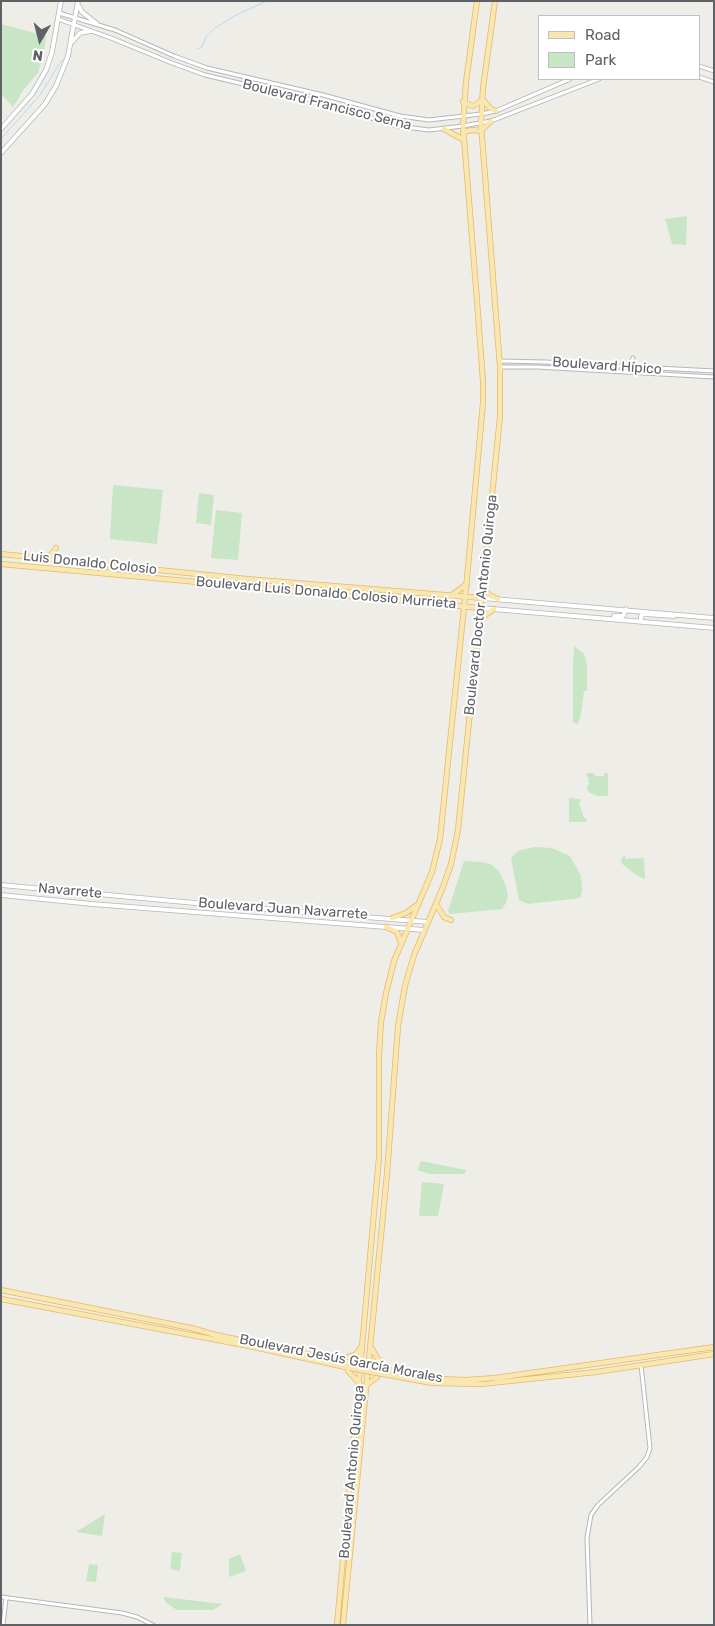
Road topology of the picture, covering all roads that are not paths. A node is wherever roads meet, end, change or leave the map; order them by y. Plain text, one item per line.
1 (61, 1) edge
2 (477, 1) edge
3 (494, 1) edge
4 (78, 3) edge
5 (60, 13) junction
6 (76, 17) junction
7 (58, 19) junction
8 (96, 23) junction
9 (75, 24) junction
10 (92, 31) junction
11 (71, 44) junction
12 (700, 66) edge
13 (714, 71) edge
14 (700, 77) edge
15 (568, 80) edge
16 (596, 80) edge
17 (714, 82) edge
18 (482, 99) junction
19 (463, 101) junction
20 (496, 111) junction
21 (481, 114) junction
22 (462, 117) junction
23 (491, 121) junction
24 (480, 124) junction
25 (1, 128) edge
26 (444, 129) junction
27 (463, 129) junction
28 (481, 131) junction
29 (464, 140) junction
30 (1, 153) edge
31 (633, 358) dead end
32 (500, 361) junction
33 (500, 367) junction
34 (629, 367) junction
35 (714, 371) edge
36 (714, 377) edge
37 (56, 548) dead end
38 (1, 554) edge
39 (48, 558) junction
40 (1, 564) edge
41 (117, 565) junction
42 (138, 567) junction
43 (178, 572) joint
44 (103, 574) junction
45 (125, 576) junction
46 (247, 579) junction
47 (177, 580) joint
48 (467, 584) junction
49 (331, 585) junction
50 (238, 586) junction
51 (483, 586) junction
52 (398, 590) junction
53 (318, 594) junction
54 (451, 596) junction
55 (466, 596) junction
56 (362, 597) junction
57 (482, 598) junction
58 (498, 599) junction
59 (449, 605) junction
60 (464, 606) junction
61 (481, 608) junction
62 (494, 609) junction
63 (626, 609) junction
64 (684, 615) junction
65 (463, 618) junction
66 (605, 618) junction
67 (714, 618) edge
68 (641, 621) junction
69 (479, 624) junction
70 (714, 628) edge
71 (1, 885) edge
72 (1, 895) edge
73 (138, 897) joint
74 (420, 902) junction
75 (436, 904) junction
76 (136, 908) joint
77 (394, 918) junction
78 (411, 920) junction
79 (451, 920) dead end
80 (428, 922) junction
81 (386, 927) junction
82 (393, 928) junction
83 (407, 929) junction
84 (424, 930) junction
85 (401, 943) junction
86 (376, 1187) junction
87 (375, 1199) joint
88 (384, 1200) joint
89 (383, 1210) junction
90 (1, 1290) edge
91 (1, 1299) edge
92 (249, 1343) junction
93 (363, 1345) junction
94 (370, 1346) junction
95 (714, 1346) edge
96 (714, 1354) edge
97 (348, 1357) dead end
98 (383, 1363) dead end
99 (641, 1365) junction
100 (348, 1371) dead end
101 (377, 1377) dead end
102 (360, 1384) junction
103 (366, 1386) junction
104 (1, 1597) edge
105 (6, 1598) junction
106 (3, 1625) edge
107 (153, 1625) edge
108 (337, 1625) edge
109 (343, 1625) edge
110 (590, 1625) edge

1 - 5 main road
2 - 19 main road, Boulevard Doctor Antonio Quiroga
3 - 18 main road, Boulevard Doctor Antonio Quiroga
4 - 6 main road
4 - 8 main road
5 - 6 street, Boulevard Francisco Serna
5 - 7 main road
6 - 8 street, Boulevard Francisco Serna
6 - 9 main road
7 - 9 street, Boulevard Francisco Serna
7 - 25 main road
8 - 22 street, Boulevard Francisco Serna
9 - 10 street, Boulevard Francisco Serna
9 - 11 main road
10 - 11 main road
10 - 26 street, Boulevard Francisco Serna
11 - 30 main road
12 - 13 street
14 - 17 street
15 - 20 street, Boulevard Francisco Serna
16 - 23 street, Boulevard Francisco Serna
18 - 19 main road
18 - 20 main road
18 - 21 main road, Boulevard Doctor Antonio Quiroga
19 - 22 main road, Boulevard Doctor Antonio Quiroga
20 - 21 street, Boulevard Francisco Serna
21 - 22 street, Boulevard Francisco Serna
21 - 24 main road, Boulevard Doctor Antonio Quiroga
22 - 27 main road, Boulevard Doctor Antonio Quiroga
23 - 24 street, Boulevard Francisco Serna
23 - 28 main road
24 - 27 street, Boulevard Francisco Serna
24 - 28 main road, Boulevard Doctor Antonio Quiroga
26 - 27 street, Boulevard Francisco Serna
26 - 29 main road
27 - 28 main road
27 - 29 main road, Boulevard Doctor Antonio Quiroga
28 - 32 main road, Boulevard Doctor Antonio Quiroga
29 - 48 main road, Boulevard Doctor Antonio Quiroga
31 - 34 street
32 - 33 main road, Boulevard Doctor Antonio Quiroga
32 - 34 street, Boulevard Hípico
33 - 36 street, Boulevard Hípico
33 - 51 main road, Boulevard Doctor Antonio Quiroga
34 - 35 street, Boulevard Hípico
37 - 39 main road
38 - 39 main road, Luis Donaldo Colosio
39 - 41 main road, Luis Donaldo Colosio
40 - 44 main road, Luis Donaldo Colosio
41 - 42 main road, Luis Donaldo Colosio
41 - 44 main road
42 - 43 main road, Luis Donaldo Colosio
42 - 45 main road
43 - 46 main road, Boulevard Luis Donaldo Colosio Murrieta
44 - 45 main road, Luis Donaldo Colosio
45 - 47 main road, Luis Donaldo Colosio
46 - 49 main road, Boulevard Luis Donaldo Colosio Murrieta
46 - 50 main road
47 - 50 main road, Boulevard Luis Donaldo Colosio Murrieta
48 - 54 main road
48 - 55 main road, Boulevard Doctor Antonio Quiroga
49 - 52 main road, Boulevard Luis Donaldo Colosio Murrieta
49 - 53 main road
50 - 53 main road, Boulevard Luis Donaldo Colosio Murrieta
51 - 57 main road, Boulevard Doctor Antonio Quiroga
51 - 58 main road
52 - 54 main road, Boulevard Luis Donaldo Colosio Murrieta
52 - 56 main road
53 - 56 main road, Boulevard Luis Donaldo Colosio Murrieta
54 - 55 main road, Boulevard Luis Donaldo Colosio Murrieta
55 - 57 main road, Boulevard Luis Donaldo Colosio Murrieta
55 - 60 main road, Boulevard Doctor Antonio Quiroga
56 - 59 main road, Boulevard Luis Donaldo Colosio Murrieta
57 - 58 main road, Boulevard Luis Donaldo Colosio Murrieta
57 - 61 main road, Boulevard Doctor Antonio Quiroga
58 - 63 main road, Boulevard Luis Donaldo Colosio Murrieta
59 - 60 main road, Boulevard Luis Donaldo Colosio Murrieta
59 - 65 main road
60 - 61 main road, Boulevard Luis Donaldo Colosio Murrieta
60 - 65 main road, Boulevard Doctor Antonio Quiroga
61 - 62 main road, Boulevard Luis Donaldo Colosio Murrieta
61 - 69 main road, Boulevard Doctor Antonio Quiroga
62 - 66 main road, Boulevard Luis Donaldo Colosio Murrieta
62 - 69 main road
63 - 64 main road, Boulevard Luis Donaldo Colosio Murrieta
63 - 66 main road
64 - 67 main road, Boulevard Luis Donaldo Colosio Murrieta
64 - 68 main road
65 - 74 main road, Boulevard Doctor Antonio Quiroga
66 - 68 main road, Boulevard Luis Donaldo Colosio Murrieta
68 - 70 main road, Boulevard Luis Donaldo Colosio Murrieta
69 - 75 main road, Boulevard Doctor Antonio Quiroga
71 - 73 main road, Navarrete
72 - 76 main road, Navarrete
73 - 77 main road, Boulevard Juan Navarrete
74 - 77 main road
74 - 78 main road, Boulevard Doctor Antonio Quiroga
75 - 79 main road
75 - 80 main road, Boulevard Doctor Antonio Quiroga
76 - 81 main road, Boulevard Juan Navarrete
77 - 78 main road, Boulevard Juan Navarrete
77 - 82 main road
78 - 80 main road, Boulevard Juan Navarrete
78 - 83 main road, Boulevard Doctor Antonio Quiroga
80 - 84 main road, Boulevard Doctor Antonio Quiroga
81 - 82 main road, Boulevard Juan Navarrete
81 - 85 main road
82 - 83 main road, Boulevard Juan Navarrete
83 - 84 main road, Boulevard Juan Navarrete
83 - 85 main road, Boulevard Doctor Antonio Quiroga
84 - 88 main road, Boulevard Doctor Antonio Quiroga
85 - 86 main road, Boulevard Doctor Antonio Quiroga
86 - 87 main road, Boulevard Doctor Antonio Quiroga
86 - 89 main road
87 - 93 main road, Boulevard Antonio Quiroga
88 - 89 main road, Boulevard Antonio Quiroga
89 - 94 main road, Boulevard Antonio Quiroga
90 - 92 main road, Boulevard Jesús García Morales
91 - 92 main road, Boulevard Jesús García Morales
92 - 95 main road, Boulevard Jesús García Morales, bridge
92 - 99 main road, Boulevard Jesús García Morales, bridge
93 - 97 main road
93 - 102 main road, Boulevard Antonio Quiroga
94 - 98 main road
94 - 103 main road, Boulevard Antonio Quiroga
96 - 99 main road, Boulevard Jesús García Morales
99 - 110 street
100 - 102 main road
101 - 103 main road
102 - 108 main road, Boulevard Antonio Quiroga
103 - 109 main road, Boulevard Antonio Quiroga
104 - 105 street
105 - 106 street
105 - 107 street

